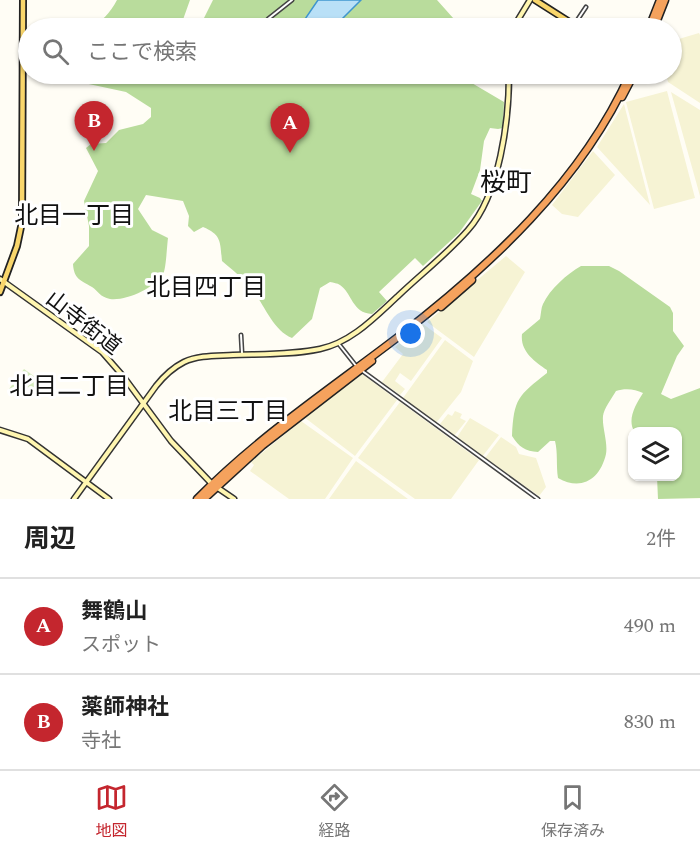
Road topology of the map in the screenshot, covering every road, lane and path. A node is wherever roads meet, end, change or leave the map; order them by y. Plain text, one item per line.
1 (23, 0) edge
2 (292, 0) edge
3 (530, 0) edge
4 (535, 0) edge
5 (660, 0) edge
6 (665, 0) edge
7 (586, 6) dead end
8 (23, 18) edge
9 (269, 18) edge
10 (519, 18) edge
11 (563, 18) edge
12 (581, 18) edge
13 (653, 18) edge
14 (658, 18) edge
15 (23, 84) edge
16 (509, 84) edge
17 (626, 84) edge
18 (2, 281) edge
19 (0, 292) edge
20 (241, 335) dead end
21 (338, 343) junction
22 (242, 355) junction
23 (359, 368) junction
24 (143, 404) junction
25 (0, 430) edge
26 (87, 482) junction
27 (214, 485) junction
28 (74, 499) edge
29 (109, 499) edge
30 (197, 499) edge
31 (204, 499) edge
32 (234, 499) edge
33 (538, 499) edge

1 - 8 main road
2 - 9 street
3 - 10 street
4 - 11 main road
5 - 13 highway
6 - 14 highway
7 - 12 street
15 - 18 main road
16 - 21 street
17 - 23 highway
18 - 19 main road
18 - 24 street, 山寺街道
20 - 22 street
21 - 22 street
21 - 23 street
22 - 24 street
23 - 27 highway
23 - 33 street
24 - 26 street
24 - 27 street, 山寺街道
25 - 26 street
26 - 28 street
26 - 29 street
27 - 30 highway
27 - 31 highway
27 - 32 street, 山寺街道

